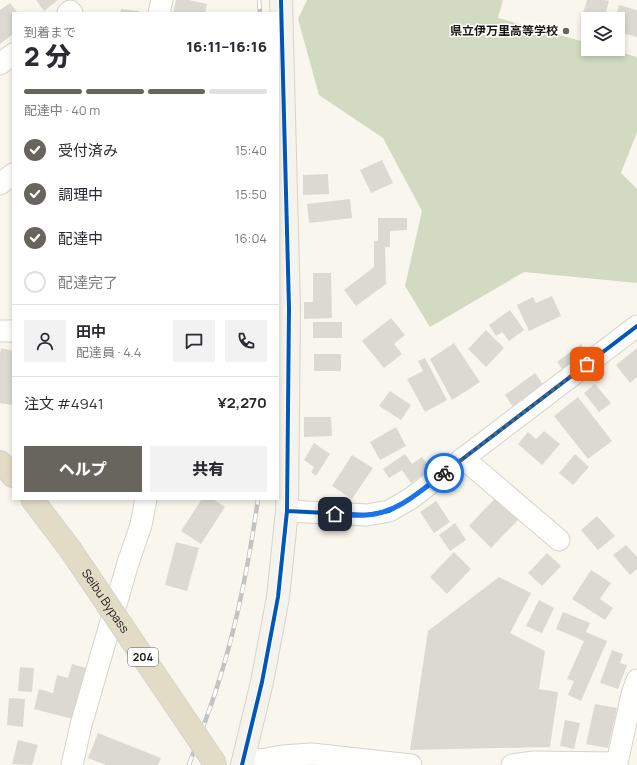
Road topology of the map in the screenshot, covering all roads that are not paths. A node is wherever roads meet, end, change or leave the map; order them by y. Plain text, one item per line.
1 (162, 0) edge
2 (281, 0) edge
3 (159, 12) edge
4 (12, 55) edge
5 (0, 64) edge
6 (12, 175) edge
7 (0, 184) edge
8 (637, 326) edge
9 (0, 331) edge
10 (12, 331) edge
11 (463, 458) junction
12 (0, 462) edge
13 (12, 475) edge
14 (33, 500) edge
15 (146, 500) edge
16 (287, 511) junction
17 (559, 540) dead end
18 (637, 680) edge
19 (243, 761) edge
20 (72, 765) edge
21 (216, 765) edge
22 (411, 765) edge
23 (512, 765) edge

1 - 3 street
2 - 16 street
4 - 5 street
6 - 7 street
8 - 11 street
9 - 10 street
11 - 16 street
11 - 17 street
12 - 13 highway
14 - 21 highway, Seibu Bypass / 204, bridge
15 - 20 street
16 - 19 street
18 - 23 street
19 - 22 street

